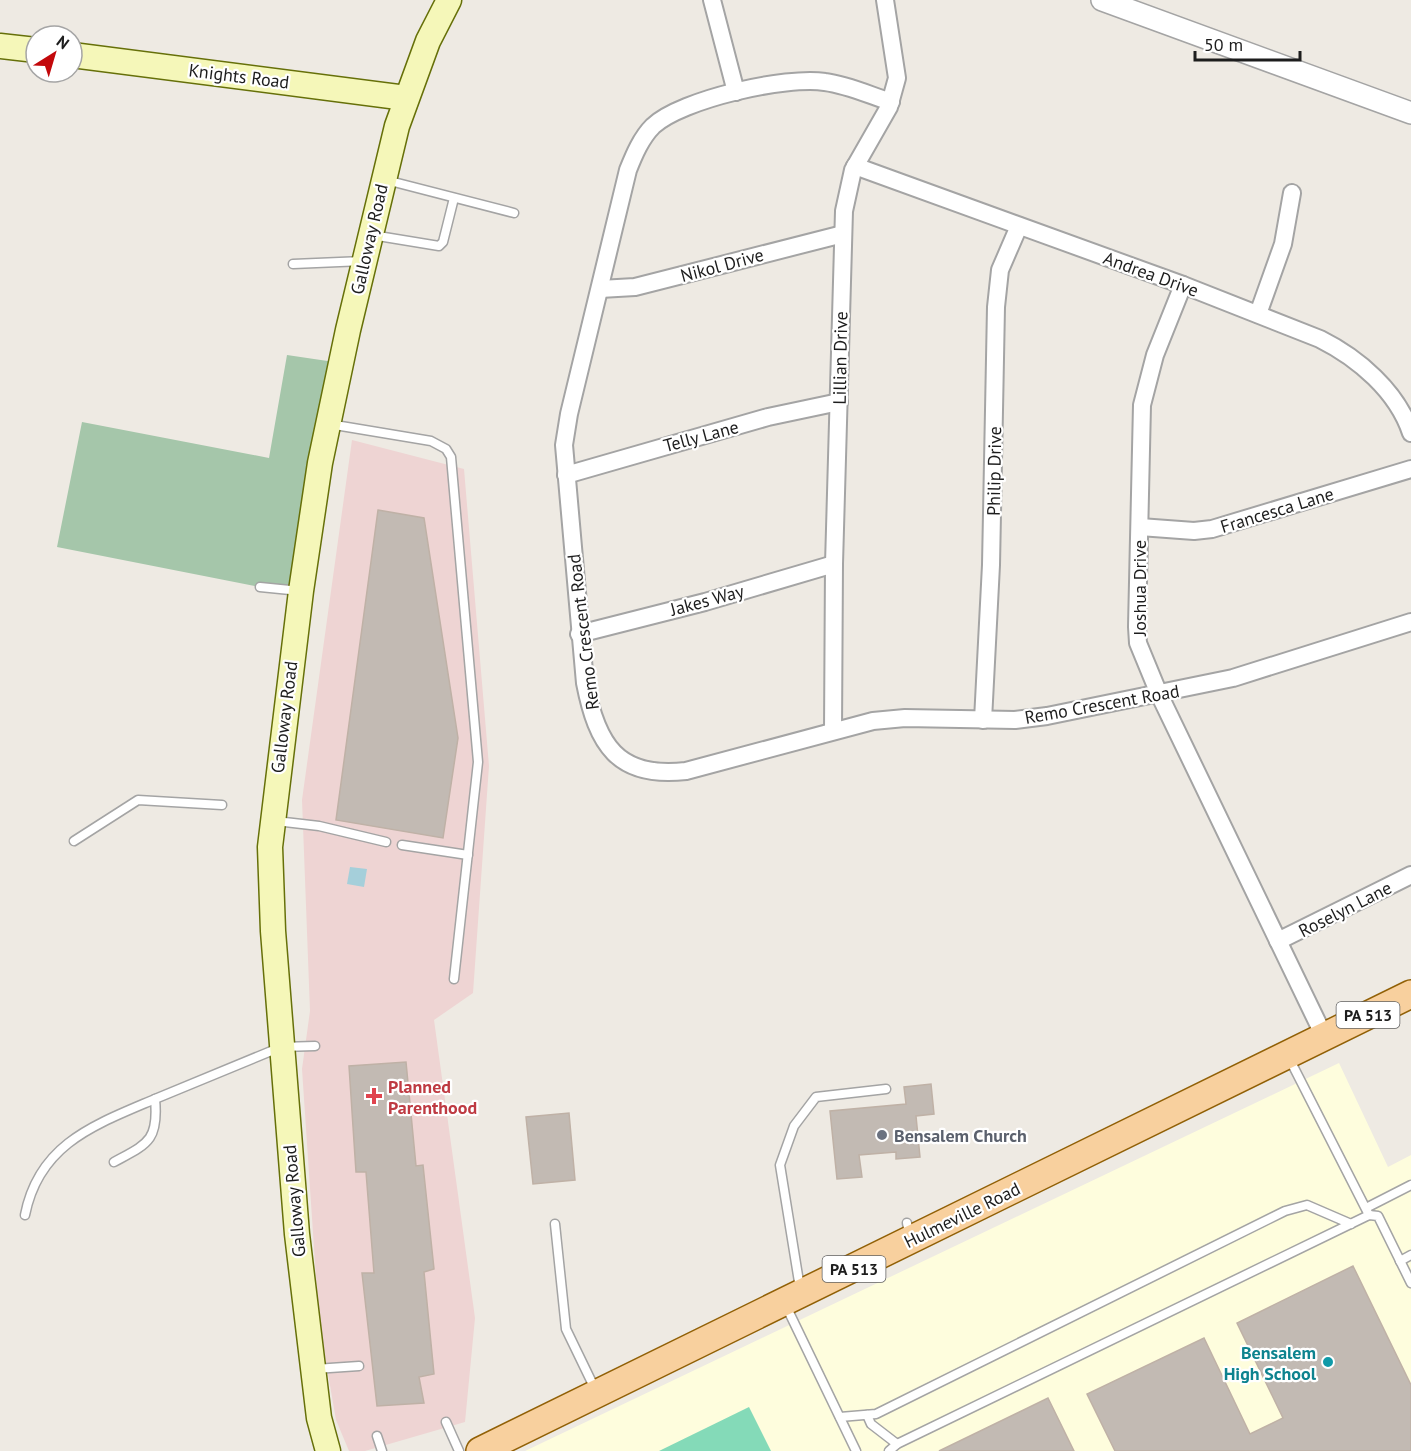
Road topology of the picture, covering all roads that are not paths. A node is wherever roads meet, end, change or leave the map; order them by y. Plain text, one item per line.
1 (449, 0) edge
2 (712, 0) edge
3 (885, 0) edge
4 (1103, 0) edge
5 (0, 46) edge
6 (24, 49) edge
7 (84, 57) edge
8 (736, 92) junction
9 (406, 98) junction
10 (891, 102) junction
11 (1411, 113) edge
12 (855, 166) junction
13 (383, 180) junction
14 (1292, 193) dead end
15 (454, 198) junction
16 (514, 213) dead end
17 (1018, 226) junction
18 (370, 234) junction
19 (843, 234) junction
20 (364, 261) junction
21 (293, 264) dead end
22 (1183, 285) junction
23 (600, 289) junction
24 (1258, 314) junction
25 (839, 402) junction
26 (328, 424) junction
27 (1411, 433) edge
28 (1411, 468) edge
29 (566, 475) junction
30 (1140, 527) junction
31 (834, 564) junction
32 (260, 587) dead end
33 (301, 591) junction
34 (1411, 622) edge
35 (579, 634) junction
36 (1159, 694) junction
37 (982, 720) junction
38 (833, 730) junction
39 (222, 805) dead end
40 (273, 821) junction
41 (74, 841) dead end
42 (386, 842) dead end
43 (402, 845) dead end
44 (468, 855) junction
45 (1411, 875) edge
46 (1278, 941) junction
47 (454, 978) dead end
48 (1411, 994) edge
49 (1324, 1036) junction
50 (315, 1046) dead end
51 (281, 1047) junction
52 (1287, 1055) junction
53 (886, 1089) dead end
54 (154, 1099) junction
55 (114, 1162) dead end
56 (1411, 1185) edge
57 (1367, 1212) junction
58 (25, 1215) dead end
59 (555, 1224) dead end
60 (1351, 1224) junction
61 (1411, 1255) edge
62 (1400, 1261) junction
63 (1411, 1283) edge
64 (793, 1299) junction
65 (359, 1366) dead end
66 (312, 1369) junction
67 (597, 1394) junction
68 (867, 1415) junction
69 (840, 1417) junction
70 (446, 1422) dead end
71 (377, 1436) dead end
72 (897, 1444) junction
73 (328, 1451) edge
74 (382, 1451) edge
75 (459, 1451) edge
76 (480, 1451) edge
77 (856, 1451) edge
78 (889, 1451) edge

1 - 9 main road, Galloway Road
2 - 8 street
3 - 10 street, Lillian Drive
4 - 11 street
5 - 6 main road
7 - 9 main road, Knights Road
8 - 10 street, Remo Crescent Road
8 - 23 street, Remo Crescent Road
9 - 13 main road, Galloway Road
10 - 12 street, Lillian Drive
12 - 17 street, Andrea Drive
12 - 19 street, Lillian Drive
13 - 15 lane
13 - 18 main road, Galloway Road
14 - 24 street
15 - 16 lane
15 - 18 lane
17 - 22 street, Andrea Drive
17 - 37 street, Philip Drive
18 - 20 main road, Galloway Road
19 - 23 street, Nikol Drive
19 - 25 street, Lillian Drive
20 - 21 lane
20 - 26 main road, Galloway Road
22 - 24 street, Andrea Drive
22 - 30 street, Joshua Drive
23 - 29 street, Remo Crescent Road
24 - 27 street, Andrea Drive
25 - 29 street, Telly Lane
25 - 31 street, Lillian Drive
26 - 33 main road, Galloway Road
26 - 44 lane
28 - 30 street, Francesca Lane
29 - 35 street, Remo Crescent Road
30 - 36 street, Joshua Drive
31 - 35 street, Jakes Way
31 - 38 street, Lillian Drive
32 - 33 lane
33 - 40 main road, Galloway Road
34 - 36 street, Remo Crescent Road
35 - 38 street, Remo Crescent Road
36 - 37 street, Remo Crescent Road
36 - 46 street, Joshua Drive
37 - 38 street, Remo Crescent Road
39 - 41 lane
40 - 42 lane
40 - 51 main road, Galloway Road
43 - 44 lane
44 - 47 lane
45 - 46 street, Roselyn Lane
46 - 49 street, Joshua Drive
48 - 49 main road, Hulmeville Road / PA 513
49 - 52 main road, Hulmeville Road / PA 513
50 - 51 lane
51 - 54 lane
51 - 66 main road, Galloway Road
52 - 57 lane
52 - 64 main road, Hulmeville Road / PA 513
53 - 64 lane
54 - 55 lane
54 - 58 lane
56 - 57 lane
57 - 60 lane
57 - 62 lane
59 - 67 lane
60 - 68 lane
60 - 72 lane
61 - 62 lane
62 - 63 lane
64 - 67 main road, Hulmeville Road / PA 513
64 - 69 lane
65 - 66 lane
66 - 73 main road, Galloway Road
67 - 76 main road, Hulmeville Road / PA 513
68 - 69 lane
68 - 72 lane
69 - 77 lane
70 - 75 lane
71 - 74 lane
72 - 78 lane

